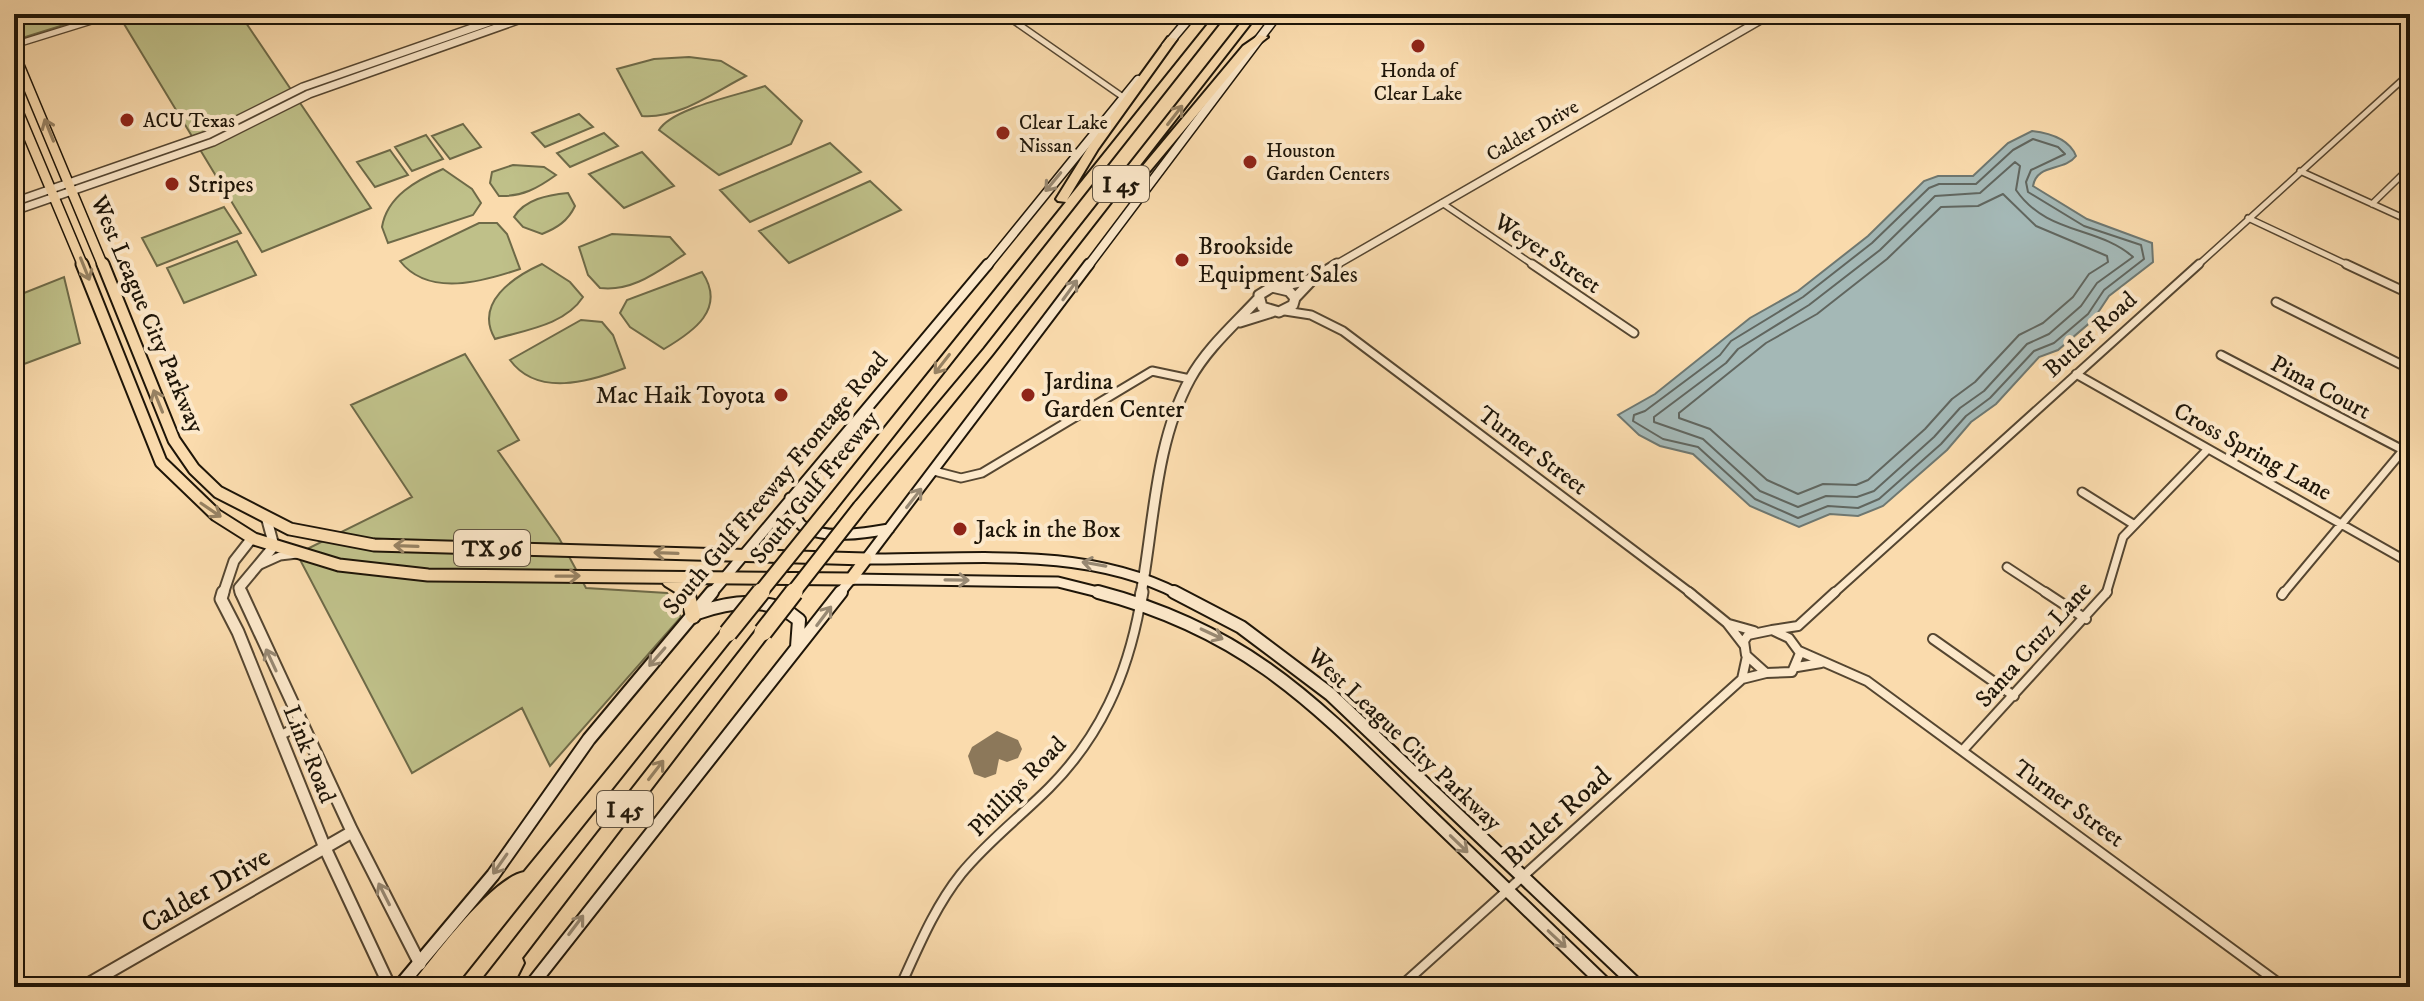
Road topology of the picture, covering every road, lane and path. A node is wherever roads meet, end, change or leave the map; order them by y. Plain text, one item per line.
1 (114, 14) edge
2 (512, 14) edge
3 (535, 14) edge
4 (1004, 14) edge
5 (1193, 14) edge
6 (1221, 14) edge
7 (1253, 14) edge
8 (1278, 14) edge
9 (1771, 14) edge
10 (1263, 37) junction
11 (1172, 39) junction
12 (14, 45) edge
13 (14, 53) edge
14 (2410, 73) edge
15 (1123, 97) junction
16 (14, 102) edge
17 (2410, 167) edge
18 (2300, 171) junction
19 (71, 186) junction
20 (54, 192) junction
21 (14, 202) edge
22 (1442, 203) junction
23 (2372, 204) junction
24 (14, 211) edge
25 (2248, 218) junction
26 (2410, 221) edge
27 (1313, 279) junction
28 (1278, 287) junction
29 (2410, 294) edge
30 (1258, 299) junction
31 (1295, 299) junction
32 (2276, 302) dead end
33 (990, 303) junction
34 (1273, 311) junction
35 (1285, 311) junction
36 (1311, 315) junction
37 (1237, 323) junction
38 (1634, 333) dead end
39 (2221, 355) dead end
40 (2410, 369) edge
41 (2076, 374) junction
42 (1190, 379) junction
43 (960, 386) junction
44 (2410, 442) edge
45 (2208, 449) junction
46 (2403, 450) junction
47 (934, 471) junction
48 (2082, 492) dead end
49 (790, 498) junction
50 (267, 520) junction
51 (2133, 524) junction
52 (2341, 524) junction
53 (889, 529) junction
54 (252, 538) junction
55 (274, 546) junction
56 (297, 554) junction
57 (744, 555) junction
58 (866, 559) junction
59 (2410, 563) edge
60 (2007, 567) dead end
61 (254, 568) junction
62 (658, 577) junction
63 (1145, 577) junction
64 (725, 579) junction
65 (851, 579) junction
66 (2282, 595) dead end
67 (1140, 603) junction
68 (694, 615) junction
69 (2086, 619) junction
70 (1727, 623) junction
71 (1798, 626) junction
72 (1772, 630) junction
73 (1754, 631) junction
74 (1933, 639) dead end
75 (1744, 645) junction
76 (1798, 649) junction
77 (796, 653) junction
78 (1747, 656) junction
79 (1824, 662) junction
80 (1797, 667) junction
81 (1766, 673) junction
82 (1742, 679) junction
83 (2014, 696) junction
84 (301, 725) junction
85 (279, 736) junction
86 (1963, 750) junction
87 (352, 832) junction
88 (325, 848) junction
89 (538, 868) junction
90 (1521, 877) junction
91 (1506, 890) junction
92 (534, 927) junction
93 (420, 964) junction
94 (83, 987) edge
95 (390, 987) edge
96 (399, 987) edge
97 (420, 987) edge
98 (442, 987) edge
99 (488, 987) edge
100 (502, 987) edge
101 (530, 987) edge
102 (900, 987) edge
103 (1400, 987) edge
104 (1608, 987) edge
105 (1639, 987) edge
106 (2284, 987) edge

1 - 12 street
2 - 19 street
3 - 19 street
4 - 15 street
5 - 11 main road, South Gulf Freeway Frontage Road
6 - 33 highway, South Gulf Freeway / I 45
43 -> 7 highway, South Gulf Freeway / I 45
8 - 10 main road
9 - 22 street, Calder Drive
10 - 43 highway
47 -> 10 main road
11 - 15 main road, South Gulf Freeway Frontage Road
11 - 33 highway
19 -> 13 main road, West League City Parkway / TX 96
14 - 18 street, Butler Road
15 -> 49 main road, South Gulf Freeway Frontage Road
16 - 20 main road, West League City Parkway / TX 96
17 - 23 street
18 - 23 street
18 - 25 street, Butler Road
19 - 20 street
50 -> 19 main road, West League City Parkway / TX 96
20 - 21 street
20 - 24 street
20 -> 54 main road, West League City Parkway / TX 96
22 - 27 street, Calder Drive
22 - 38 street, Weyer Street
23 - 26 street
25 - 29 street
25 - 41 street, Butler Road
27 - 28 street, Calder Drive
27 - 31 street, Calder Drive
28 - 30 street
28 - 31 street
30 - 34 street
30 - 37 street
31 - 35 street
31 - 36 street, Turner Street
32 - 40 street
33 -> 89 highway, South Gulf Freeway / I 45, bridge
34 - 35 street
34 - 37 street
35 - 36 street, Turner Street
36 - 70 street, Turner Street
37 - 42 street
39 - 46 street, Pima Court
41 - 45 street, Cross Spring Lane
41 - 71 street, Butler Road
42 - 47 street
42 - 63 street
92 -> 43 highway, South Gulf Freeway / I 45, bridge
44 - 46 street
45 - 51 street, Santa Cruz Lane
45 - 52 street, Cross Spring Lane
46 - 52 street
53 -> 47 main road
48 - 51 street
49 - 53 main road
49 - 57 main road, South Gulf Freeway Frontage Road
50 - 55 street
57 -> 50 main road, West League City Parkway / TX 96
51 - 69 street, Santa Cruz Lane
52 - 59 street, Cross Spring Lane
52 - 66 street
53 - 58 main road
54 - 55 main road, West League City Parkway / TX 96
54 - 85 street, Link Road
55 - 56 main road, West League City Parkway / TX 96
55 - 61 street, Link Road
56 - 61 street
56 -> 62 main road, West League City Parkway / TX 96
57 - 58 main road, West League City Parkway / TX 96
57 - 64 main road, South Gulf Freeway Frontage Road
63 -> 58 main road, West League City Parkway
58 - 65 main road
60 - 69 street
84 -> 61 street, Link Road
62 - 64 main road, West League City Parkway / TX 96
62 - 68 main road
63 - 67 street
63 - 90 main road, West League City Parkway
64 - 65 main road, West League City Parkway / TX 96
64 - 68 main road, South Gulf Freeway Frontage Road
65 -> 67 main road, West League City Parkway
77 -> 65 main road
67 -> 91 main road, West League City Parkway
67 - 102 street, Phillips Road
68 - 77 main road
68 -> 93 main road, South Gulf Freeway Frontage Road
69 - 83 street, Santa Cruz Lane
70 - 73 street, Turner Street
70 - 75 street, Turner Street
71 - 72 street
71 - 76 street
72 - 73 street
72 - 76 street
73 - 75 street
74 - 83 street
75 - 78 street
76 - 79 street, Turner Street
76 - 80 street
101 -> 77 main road
78 - 81 street
78 - 82 street
79 - 80 street
79 - 86 street, Turner Street
80 - 81 street
81 - 82 street, Butler Road
82 - 90 street, Butler Road
83 - 86 street, Santa Cruz Lane
84 - 85 street
84 - 87 street, Link Road
85 - 88 street, Link Road
86 - 106 street, Turner Street
87 - 88 street, Calder Drive
93 -> 87 street, Link Road
88 - 94 street, Calder Drive
88 - 95 street, Link Road
89 - 97 highway
89 - 98 highway, South Gulf Freeway / I 45
90 - 91 street, Butler Road
90 - 105 main road, West League City Parkway
91 - 103 street, Butler Road
91 -> 104 main road, West League City Parkway
92 - 99 highway, South Gulf Freeway / I 45
92 - 100 highway
93 - 96 main road, South Gulf Freeway Frontage Road

